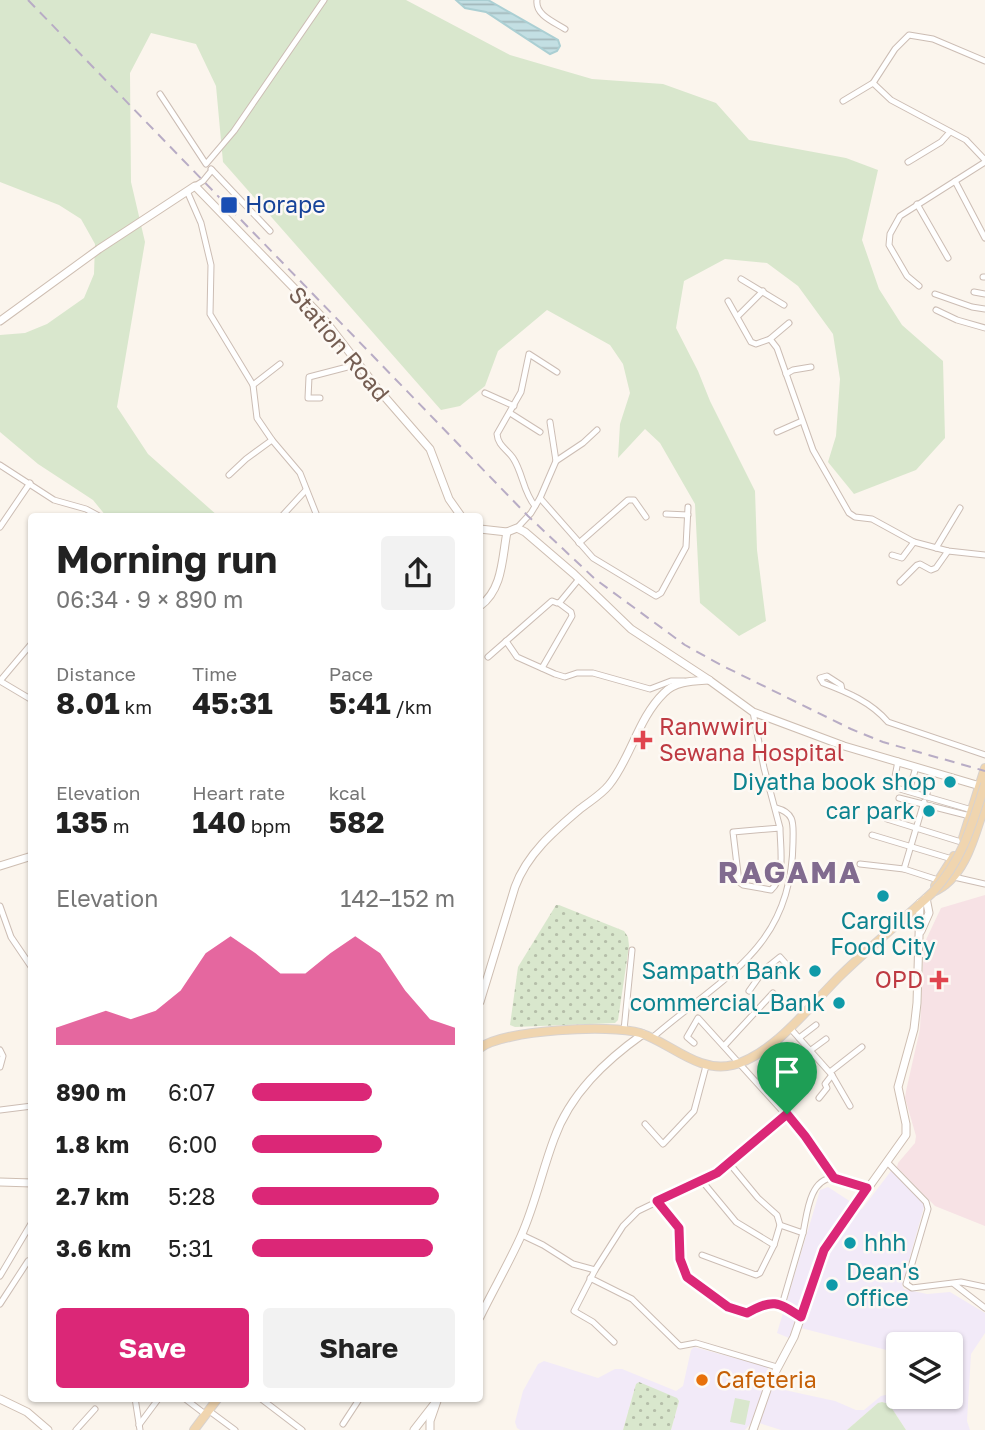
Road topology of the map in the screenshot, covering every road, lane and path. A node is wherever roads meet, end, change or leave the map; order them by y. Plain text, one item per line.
1 (324, 0) edge
2 (537, 0) edge
3 (565, 29) dead end
4 (985, 61) edge
5 (873, 83) junction
6 (160, 94) dead end
7 (843, 101) dead end
8 (950, 132) junction
9 (985, 161) edge
10 (908, 162) dead end
11 (206, 164) junction
12 (212, 170) junction
13 (955, 181) junction
14 (195, 186) junction
15 (187, 191) junction
16 (916, 204) junction
17 (270, 231) dead end
18 (985, 238) edge
19 (948, 258) dead end
20 (741, 279) dead end
21 (919, 286) dead end
22 (763, 291) junction
23 (974, 292) dead end
24 (936, 294) dead end
25 (985, 294) edge
26 (728, 301) dead end
27 (785, 305) dead end
28 (985, 309) edge
29 (936, 310) dead end
30 (738, 316) junction
31 (0, 320) edge
32 (789, 323) dead end
33 (985, 328) edge
34 (770, 339) junction
35 (280, 364) dead end
36 (359, 364) junction
37 (811, 367) dead end
38 (557, 372) dead end
39 (786, 374) junction
40 (253, 384) junction
41 (485, 393) dead end
42 (320, 398) dead end
43 (514, 406) junction
44 (510, 414) junction
45 (802, 421) junction
46 (550, 422) dead end
47 (597, 430) dead end
48 (540, 432) dead end
49 (777, 432) dead end
50 (272, 440) junction
51 (556, 461) junction
52 (0, 465) edge
53 (229, 475) dead end
54 (30, 483) junction
55 (306, 490) junction
56 (540, 498) junction
57 (535, 506) junction
58 (688, 507) dead end
59 (960, 508) dead end
60 (93, 513) edge
61 (285, 513) edge
62 (316, 513) edge
63 (459, 513) edge
64 (666, 514) dead end
65 (688, 515) junction
66 (646, 517) dead end
67 (0, 527) edge
68 (517, 528) junction
69 (483, 529) edge
70 (507, 532) junction
71 (579, 542) junction
72 (914, 542) junction
73 (936, 548) junction
74 (948, 551) junction
75 (892, 555) dead end
76 (985, 555) edge
77 (579, 579) junction
78 (900, 582) dead end
79 (559, 603) junction
80 (483, 604) edge
81 (506, 641) junction
82 (28, 648) edge
83 (488, 657) dead end
84 (542, 668) junction
85 (709, 680) junction
86 (0, 681) edge
87 (687, 682) junction
88 (842, 690) dead end
89 (28, 698) edge
90 (753, 712) junction
91 (985, 755) edge
92 (898, 761) junction
93 (916, 767) junction
94 (985, 768) edge
95 (933, 772) junction
96 (983, 786) edge
97 (909, 792) junction
98 (899, 798) dead end
99 (925, 799) junction
100 (975, 800) junction
101 (985, 804) edge
102 (776, 808) junction
103 (971, 813) junction
104 (887, 819) dead end
105 (780, 828) junction
106 (916, 828) junction
107 (872, 835) dead end
108 (961, 842) junction
109 (911, 846) junction
110 (28, 857) edge
111 (952, 859) junction
112 (860, 864) dead end
113 (0, 866) edge
114 (904, 869) junction
115 (954, 877) junction
116 (938, 880) junction
117 (985, 884) edge
118 (926, 898) junction
119 (0, 906) edge
120 (632, 950) dead end
121 (28, 962) edge
122 (782, 970) dead end
123 (483, 992) edge
124 (749, 992) dead end
125 (773, 993) dead end
126 (816, 1025) dead end
127 (790, 1028) junction
128 (624, 1030) junction
129 (643, 1034) junction
130 (652, 1038) junction
131 (799, 1038) junction
132 (826, 1039) dead end
133 (694, 1043) dead end
134 (483, 1046) edge
135 (724, 1046) junction
136 (862, 1047) dead end
137 (0, 1050) edge
138 (811, 1050) junction
139 (739, 1063) junction
140 (706, 1066) junction
141 (0, 1067) edge
142 (831, 1074) junction
143 (819, 1098) dead end
144 (28, 1106) edge
145 (850, 1106) dead end
146 (0, 1110) edge
147 (787, 1114) junction
148 (645, 1124) dead end
149 (887, 1162) junction
150 (729, 1163) junction
151 (834, 1178) junction
152 (702, 1181) junction
153 (0, 1182) edge
154 (28, 1183) edge
155 (867, 1188) junction
156 (657, 1201) junction
157 (780, 1225) junction
158 (28, 1229) edge
159 (803, 1233) junction
160 (522, 1235) junction
161 (774, 1245) junction
162 (702, 1255) dead end
163 (28, 1261) dead end
164 (595, 1270) junction
165 (0, 1276) edge
166 (590, 1278) junction
167 (954, 1284) junction
168 (985, 1287) edge
169 (0, 1304) edge
170 (782, 1304) junction
171 (985, 1308) edge
172 (483, 1311) edge
173 (801, 1317) junction
174 (614, 1342) dead end
175 (777, 1367) junction
176 (0, 1399) edge
177 (136, 1402) edge
178 (156, 1402) edge
179 (190, 1402) edge
180 (215, 1402) edge
181 (265, 1402) edge
182 (357, 1402) edge
183 (436, 1402) edge
184 (437, 1402) edge
185 (95, 1409) dead end
186 (206, 1412) junction
187 (343, 1424) dead end
188 (140, 1427) edge
189 (48, 1430) edge
190 (76, 1430) edge
191 (194, 1430) edge
192 (235, 1430) edge
193 (302, 1430) edge
194 (414, 1430) edge
195 (430, 1430) edge
196 (753, 1430) edge

1 - 11 street
2 - 3 street
4 - 5 street
5 - 7 street
5 - 8 street
6 - 11 street
8 - 9 street
8 - 10 street
9 - 13 street
11 - 12 street
12 - 14 street
12 - 17 street
13 - 16 street
13 - 18 street
14 - 15 street
14 - 36 street, Station Road
15 - 31 street
15 - 40 street
16 - 19 street
16 - 21 street
20 - 22 street
22 - 27 street
22 - 30 street
23 - 25 street
24 - 28 street
26 - 30 street
29 - 33 street
30 - 34 street
32 - 34 street
34 - 39 street
35 - 40 street
36 - 42 street
36 - 63 street, Station Road
37 - 39 street
38 - 43 street
39 - 45 street
40 - 50 street
41 - 43 street
43 - 44 street
44 - 48 street
44 - 57 street
45 - 49 street
45 - 72 street
46 - 51 street
47 - 51 street
50 - 53 street
50 - 55 street
51 - 56 street
52 - 54 street
54 - 60 street
54 - 67 street
55 - 61 street
55 - 62 street
56 - 57 street
56 - 71 street
57 - 68 street
58 - 65 street
59 - 73 street
64 - 65 street
65 - 71 street
66 - 71 street
68 - 70 street
68 - 77 street
69 - 70 street
70 - 80 street
72 - 73 street
72 - 75 street
73 - 74 street
74 - 76 street
74 - 78 street
77 - 79 street
77 - 85 street
79 - 81 street
79 - 84 street
81 - 83 street
81 - 84 street
82 - 86 street
84 - 87 street
85 - 87 street
85 - 90 street
86 - 89 street
87 - 123 street
88 - 91 street
90 - 92 street
90 - 102 street
92 - 93 street
92 - 97 street
93 - 95 street
93 - 97 street
94 - 96 main road
95 - 96 street
95 - 99 street
96 - 100 main road
96 - 118 main road, bridge
97 - 99 street
98 - 99 street
99 - 103 street
99 - 106 street
100 - 101 main road
100 - 103 main road
101 - 115 main road
102 - 105 street
102 - 130 street
103 - 108 main road
104 - 106 street
105 - 105 street
106 - 108 street
106 - 109 street
107 - 109 street
108 - 111 main road
109 - 111 street
109 - 114 street
110 - 113 street
111 - 116 main road
112 - 114 street
114 - 116 street
115 - 117 street
115 - 118 main road
116 - 118 main road
118 - 127 main road
118 - 149 street
119 - 121 street
120 - 128 street
122 - 124 street
125 - 135 street
126 - 131 street
127 - 131 street
127 - 139 main road
128 - 129 main road
128 - 134 main road
129 - 130 main road
129 - 160 street
130 - 140 main road
131 - 138 street
132 - 138 street
133 - 135 street
135 - 139 street
136 - 142 street
137 - 141 street
138 - 142 street
139 - 140 main road
139 - 147 street
140 - 148 street
142 - 143 street
142 - 145 street
144 - 146 street
147 - 150 street
147 - 151 street
149 - 155 street
149 - 167 street
150 - 152 street
150 - 157 street
151 - 155 street
151 - 159 street
152 - 156 street
152 - 161 street
153 - 154 street
155 - 173 street
156 - 164 street
156 - 170 street
157 - 159 street
157 - 161 street
158 - 165 street
159 - 170 street
160 - 164 street
160 - 172 street
161 - 162 street
163 - 169 street
164 - 166 street
166 - 174 street
166 - 175 street
167 - 168 street
167 - 171 street
170 - 173 street
173 - 175 street
175 - 196 street
176 - 189 street
177 - 188 street
178 - 188 street
179 - 186 street
180 - 186 main road
181 - 193 street
182 - 187 street
183 - 194 street
184 - 195 street
185 - 190 street
186 - 191 main road
186 - 192 street

